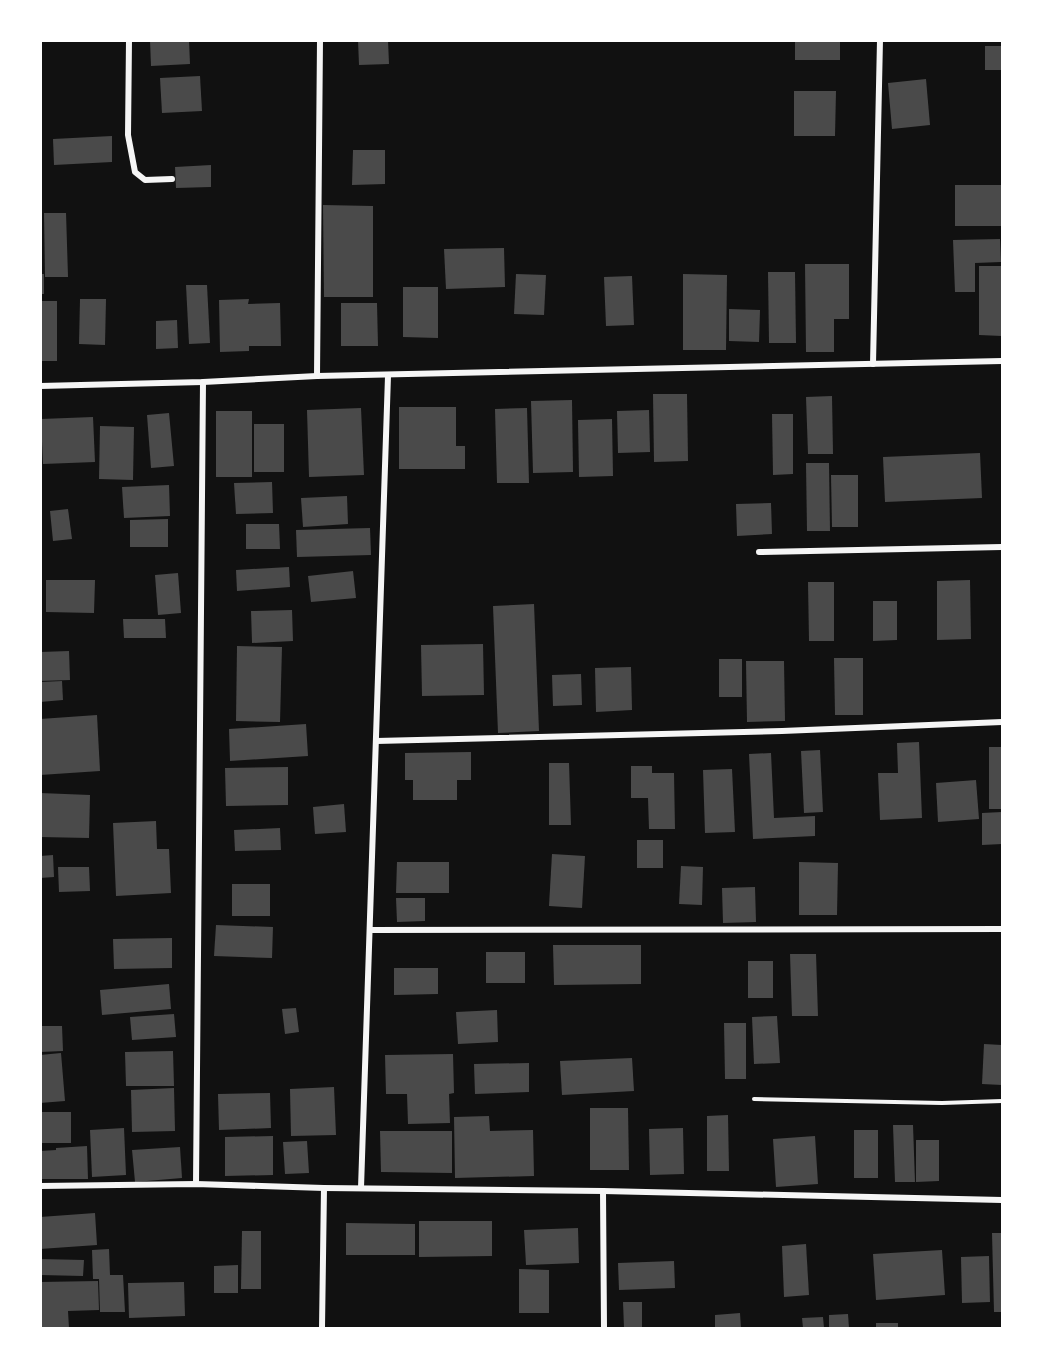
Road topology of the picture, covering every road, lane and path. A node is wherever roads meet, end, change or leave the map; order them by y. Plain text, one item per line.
1 (129, 40) edge
2 (321, 40) edge
3 (880, 40) edge
4 (172, 180) dead end
5 (1002, 361) edge
6 (873, 364) junction
7 (317, 376) junction
8 (388, 376) junction
9 (203, 382) junction
10 (40, 386) edge
11 (1002, 547) edge
12 (759, 552) dead end
13 (1002, 722) edge
14 (376, 741) junction
15 (1002, 929) edge
16 (370, 930) junction
17 (754, 1099) dead end
18 (1002, 1101) edge
19 (196, 1184) junction
20 (40, 1186) edge
21 (324, 1188) junction
22 (361, 1188) junction
23 (603, 1191) junction
24 (1002, 1200) edge
25 (322, 1329) edge
26 (604, 1329) edge

1 - 4 street
2 - 7 street
3 - 6 street
5 - 6 street
6 - 8 street
7 - 8 street
7 - 9 street
8 - 14 street
9 - 10 street
9 - 19 street
11 - 12 street
13 - 14 street
14 - 16 street
15 - 16 street
16 - 22 street
17 - 18 path
19 - 20 street
19 - 21 street
21 - 22 street
21 - 25 street
22 - 23 street
23 - 24 street
23 - 26 street

